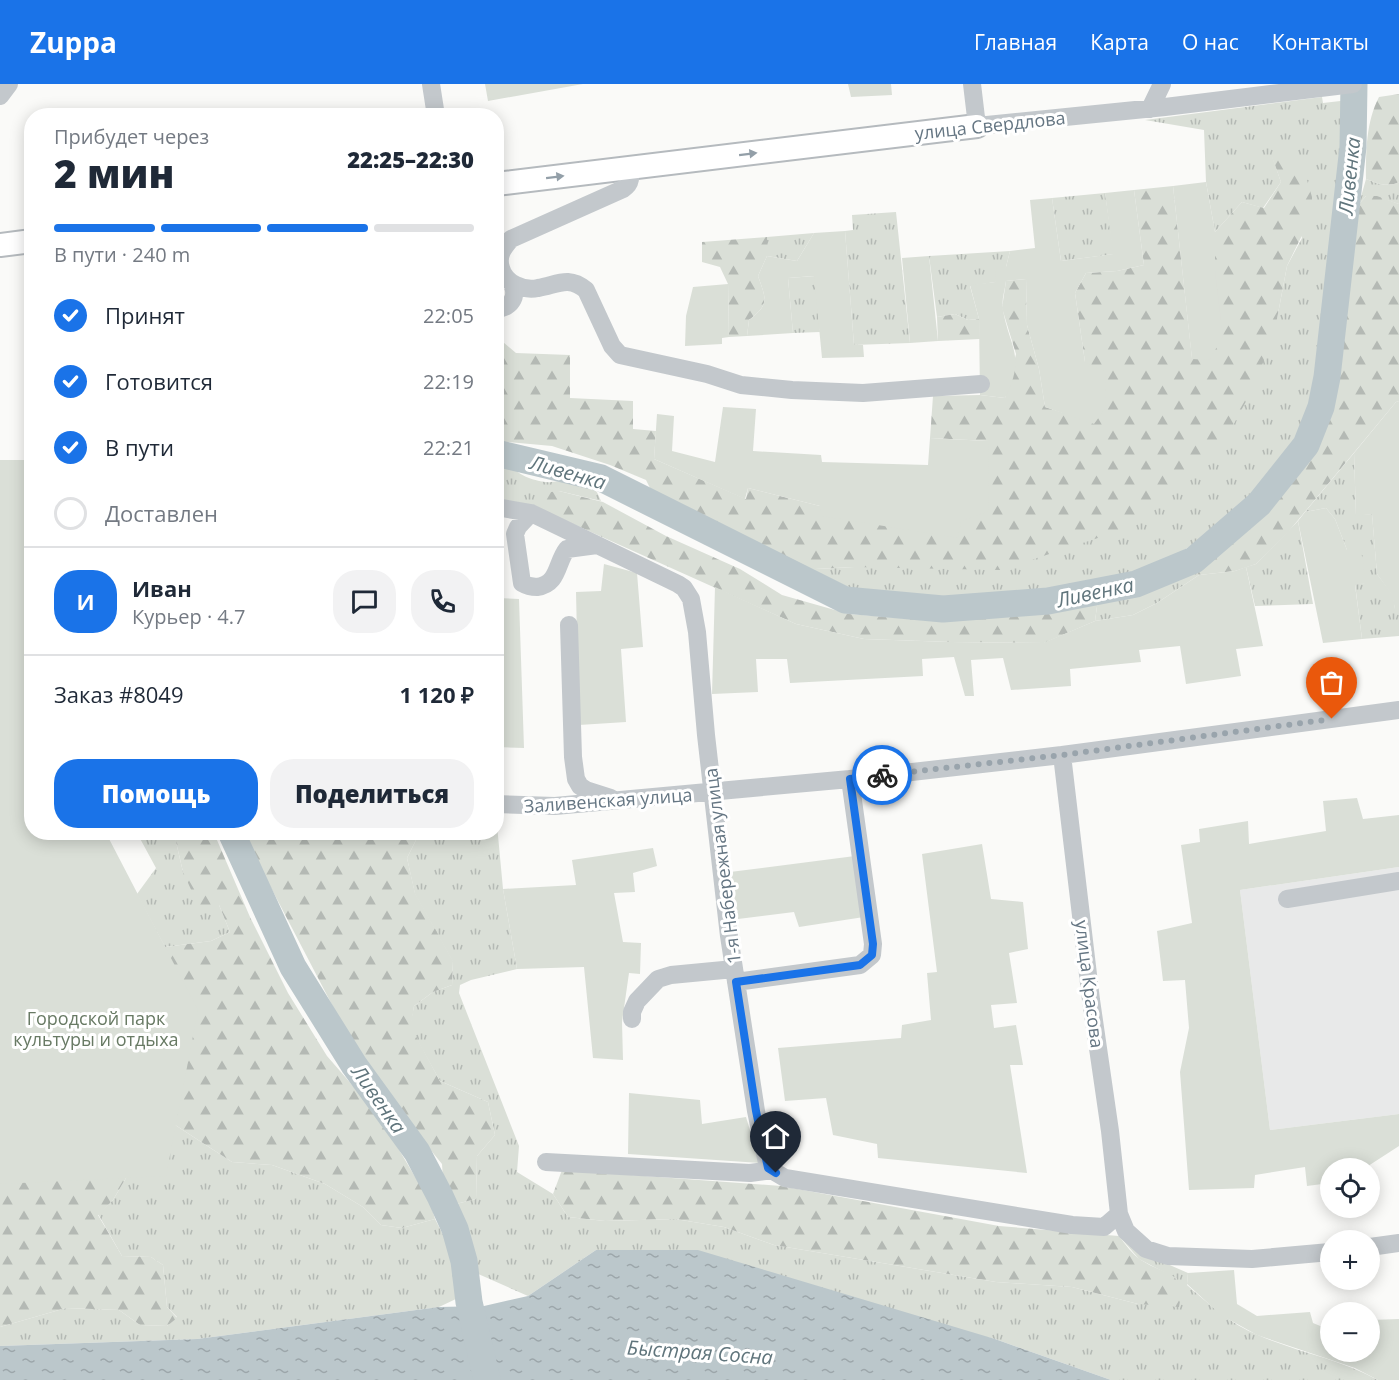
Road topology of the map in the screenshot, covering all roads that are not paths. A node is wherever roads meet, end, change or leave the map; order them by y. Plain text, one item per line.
1 (9, 84) edge
2 (431, 84) edge
3 (972, 84) edge
4 (1162, 84) edge
5 (1353, 84) edge
6 (0, 96) edge
7 (435, 108) edge
8 (1150, 109) junction
9 (977, 126) junction
10 (627, 169) junction
11 (504, 183) edge
12 (24, 242) edge
13 (0, 245) edge
14 (504, 265) edge
15 (504, 271) edge
16 (504, 274) edge
17 (504, 307) edge
18 (981, 384) dead end
19 (504, 508) edge
20 (531, 513) junction
21 (597, 544) junction
22 (569, 625) dead end
23 (1399, 710) edge
24 (1062, 755) junction
25 (850, 779) junction
26 (714, 793) junction
27 (622, 801) junction
28 (504, 804) edge
29 (1399, 881) edge
30 (1287, 899) dead end
31 (735, 976) junction
32 (632, 1019) dead end
33 (546, 1162) dead end
34 (768, 1168) junction
35 (1119, 1214) junction
36 (1399, 1243) edge
37 (1380, 1246) edge
38 (1320, 1253) edge

1 - 6 street
2 - 7 street
3 - 9 street
4 - 8 street
5 - 8 street, улица Свердлова
8 - 9 street, улица Свердлова
10 -> 9 main road, улица Свердлова
11 -> 10 main road, улица Свердлова
10 - 14 street
12 - 13 main road
15 - 18 street
16 - 17 street
19 - 20 street, 1-я Набережная улица
20 - 21 street, 1-я Набережная улица
20 - 21 street
21 - 26 street, 1-я Набережная улица
22 - 27 street
23 - 24 street, Заливенская улица
24 - 25 street, Заливенская улица
24 - 35 street, улица Красова
25 - 26 street, Заливенская улица
25 - 31 street
26 - 27 street, Заливенская улица
26 - 31 street, 1-я Набережная улица
27 - 28 street, Заливенская улица
29 - 30 street
31 - 32 street
31 - 34 street, 1-я Набережная улица
33 - 34 street
34 - 35 street
35 - 38 street
36 - 37 street

